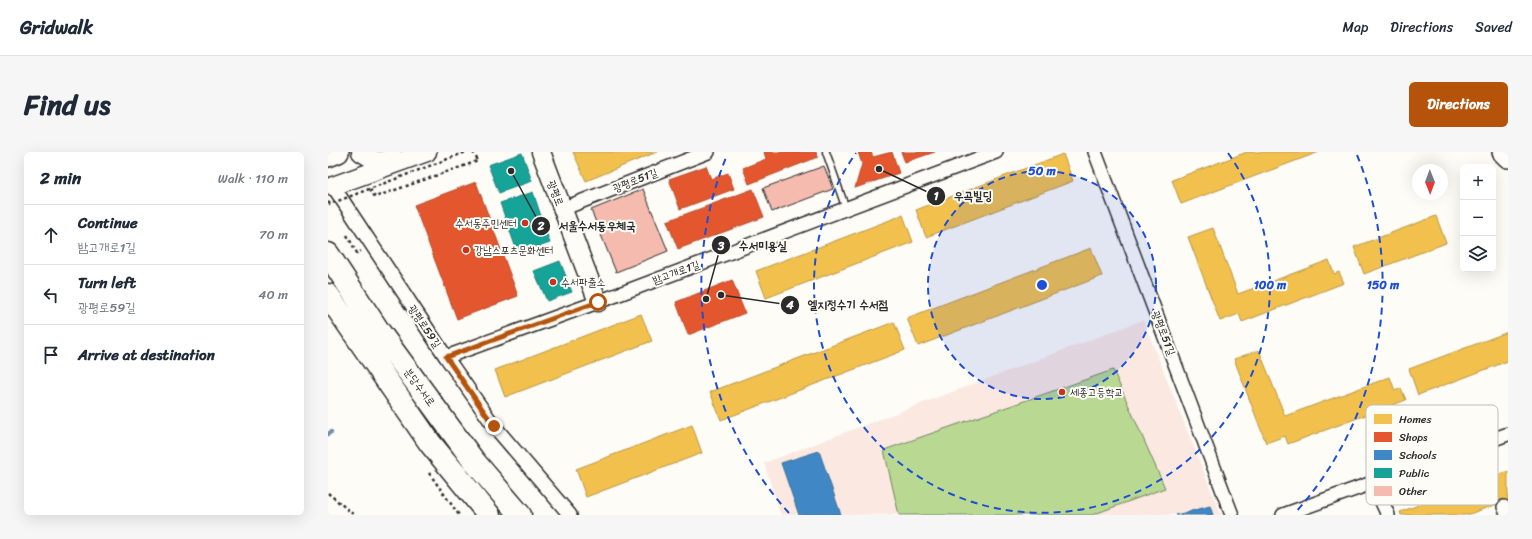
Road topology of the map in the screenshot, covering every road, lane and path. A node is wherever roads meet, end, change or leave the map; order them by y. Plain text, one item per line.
1 (338, 152) edge
2 (361, 152) edge
3 (466, 152) edge
4 (541, 152) edge
5 (708, 152) edge
6 (826, 152) edge
7 (996, 152) edge
8 (1095, 152) edge
9 (1504, 152) edge
10 (420, 155) edge
11 (328, 156) edge
12 (1508, 157) edge
13 (330, 194) edge
14 (562, 209) junction
15 (846, 209) junction
16 (328, 254) edge
17 (328, 295) edge
18 (598, 302) junction
19 (446, 357) junction
20 (1508, 434) edge
21 (1498, 438) edge
22 (1366, 486) edge
23 (328, 493) edge
24 (1384, 505) edge
25 (354, 515) edge
26 (489, 515) edge
27 (520, 515) edge
28 (570, 515) edge
29 (1232, 515) edge
30 (1283, 515) edge
31 (1388, 515) edge

1 - 11 main road
2 - 10 street
3 - 13 path, bridge
4 - 14 street, 광평로
5 - 14 street, 광평로51길
6 - 15 lane
7 - 15 street, 밤고개로1길
8 - 29 street, 광평로51길
9 - 12 main road
10 - 13 street
13 - 19 street, 광평로59길
14 - 18 street, 광평로
15 - 18 street, 밤고개로1길
16 - 27 highway, 분당수서로
17 - 26 highway
18 - 19 street, 밤고개로1길
19 - 28 street, 광평로59길
20 - 21 street
22 - 30 street
23 - 25 path
24 - 31 street

